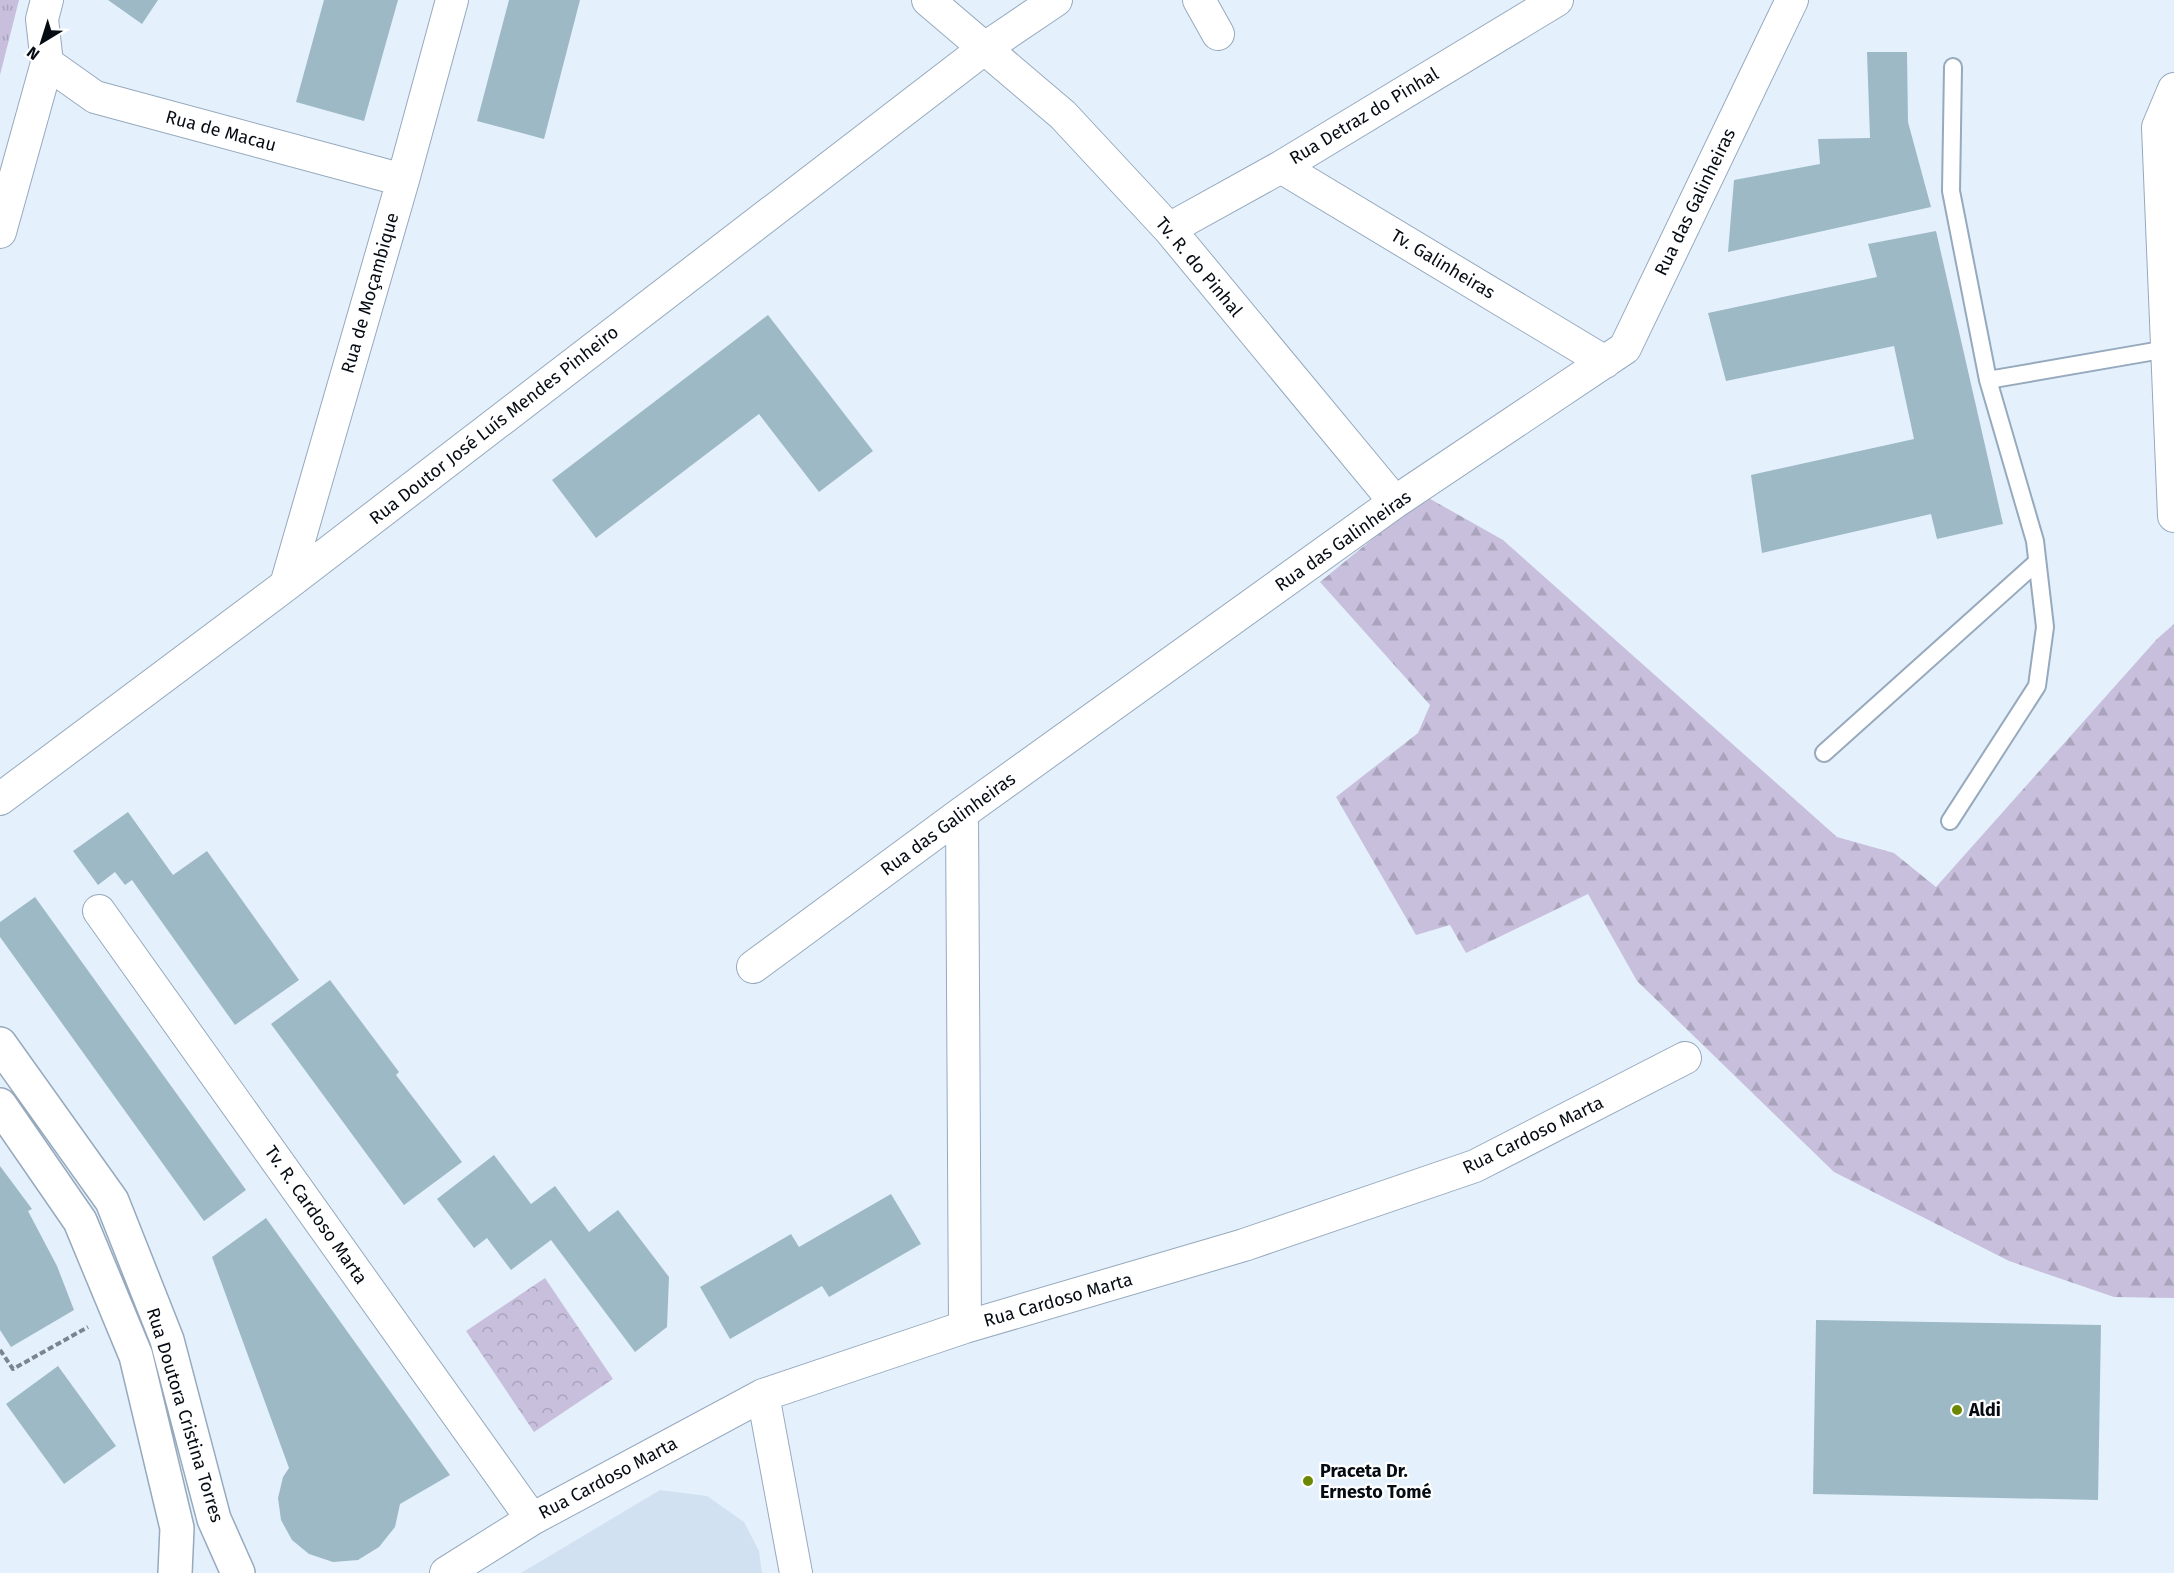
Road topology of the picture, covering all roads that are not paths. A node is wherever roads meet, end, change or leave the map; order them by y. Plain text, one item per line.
1 (47, 0) edge
2 (452, 0) edge
3 (928, 0) edge
4 (1056, 0) edge
5 (1199, 0) edge
6 (1557, 0) edge
7 (1792, 0) edge
8 (1218, 34) dead end
9 (985, 48) junction
10 (47, 63) junction
11 (1953, 67) dead end
12 (2174, 89) edge
13 (1281, 166) junction
14 (403, 180) junction
15 (1169, 229) junction
16 (0, 232) edge
17 (2167, 349) junction
18 (1605, 362) junction
19 (1988, 380) junction
20 (1395, 502) junction
21 (2174, 516) edge
22 (2037, 562) junction
23 (286, 585) junction
24 (1824, 753) dead end
25 (0, 799) edge
26 (962, 813) junction
27 (1950, 821) dead end
28 (99, 911) dead end
29 (753, 967) dead end
30 (0, 1044) edge
31 (1685, 1058) dead end
32 (0, 1105) edge
33 (965, 1327) junction
34 (763, 1395) junction
35 (532, 1520) junction
36 (175, 1573) edge
37 (238, 1573) edge
38 (446, 1573) edge
39 (796, 1573) edge

1 - 10 street
2 - 14 street, Rua de Moçambique
3 - 9 street, Tv. R. do Pinhal
4 - 9 street, Rua Doutor José Luís Mendes Pinheiro
5 - 8 street
6 - 13 street, Rua Detraz do Pinhal
7 - 18 street, Rua das Galinheiras
9 - 15 street, Tv. R. do Pinhal
9 - 23 street, Rua Doutor José Luís Mendes Pinheiro
10 - 14 street, Rua de Macau
10 - 16 street
11 - 19 lane
12 - 17 street
13 - 15 street, Rua Detraz do Pinhal
13 - 18 street, Tv. Galinheiras
14 - 23 street, Rua de Moçambique
15 - 20 street, Tv. R. do Pinhal
17 - 19 lane
17 - 21 street
18 - 20 street, Rua das Galinheiras
19 - 22 lane
20 - 26 street, Rua das Galinheiras
22 - 24 lane
22 - 27 lane
23 - 25 street, Rua Doutor José Luís Mendes Pinheiro
26 - 29 street, Rua das Galinheiras
26 - 33 street
28 - 35 street, Tv. R. Cardoso Marta
30 - 37 main road, Rua Doutora Cristina Torres
31 - 33 street, Rua Cardoso Marta
32 - 36 main road, Rua Doutora Cristina Torres
33 - 34 street, Rua Cardoso Marta
34 - 35 street, Rua Cardoso Marta
34 - 39 street
35 - 38 street, Rua Cardoso Marta

